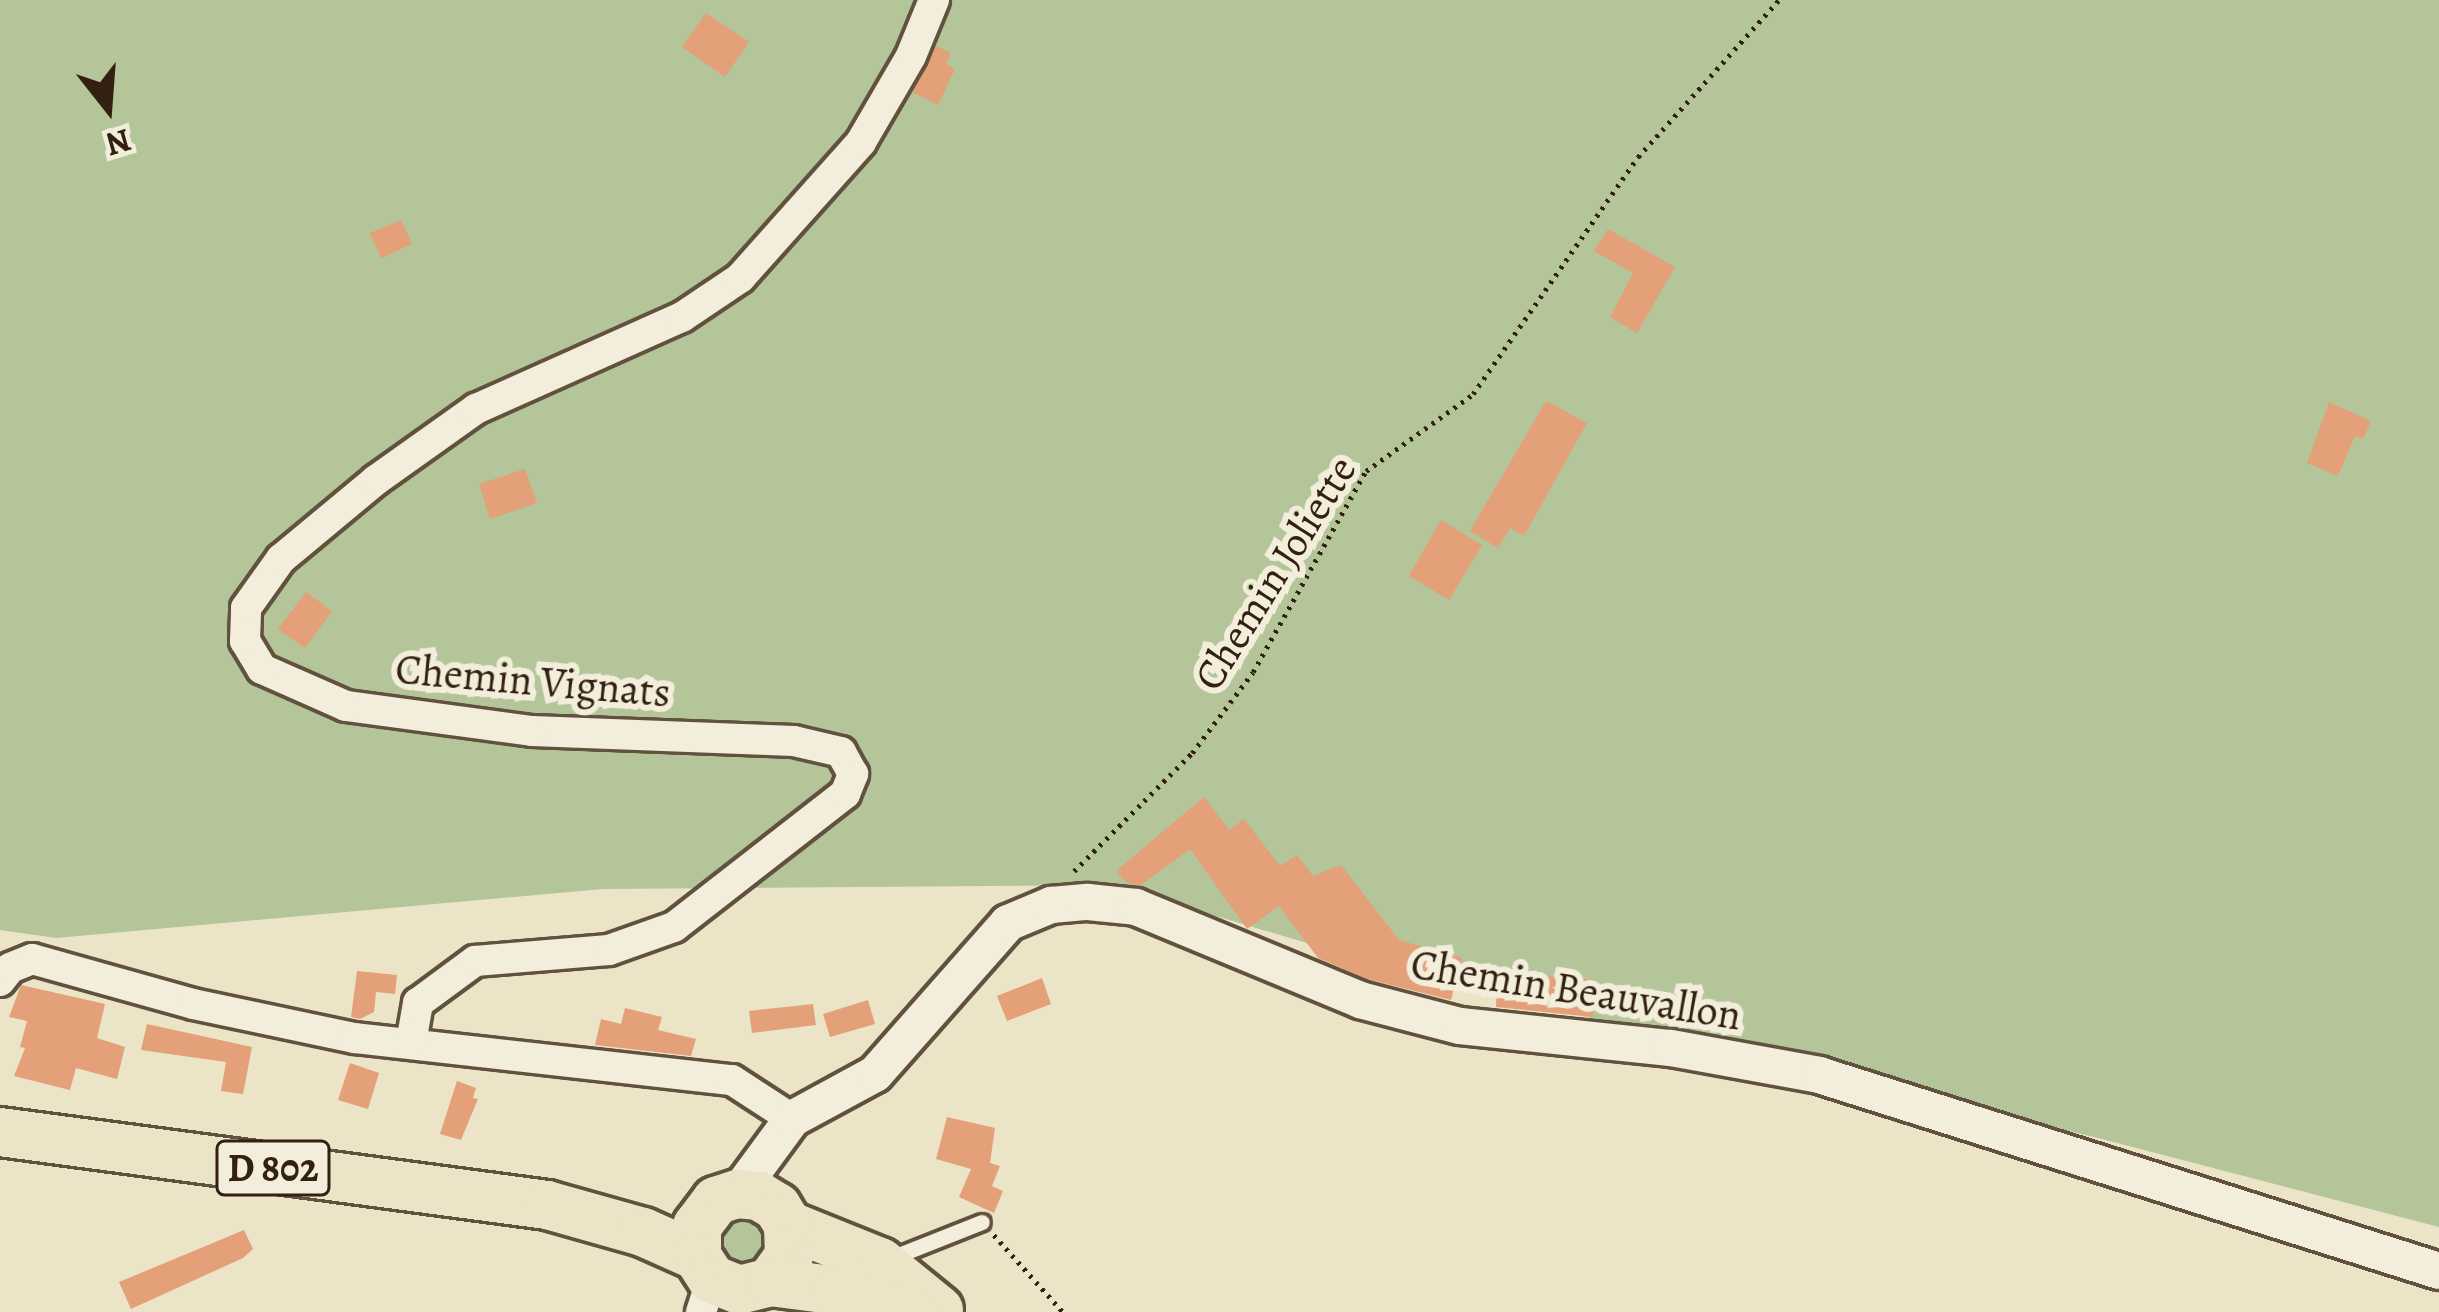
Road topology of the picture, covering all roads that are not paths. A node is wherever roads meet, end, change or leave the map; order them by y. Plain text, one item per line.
1 (934, 0) edge
2 (0, 981) edge
3 (411, 1043) junction
4 (785, 1127) junction
5 (0, 1132) edge
6 (547, 1205) junction
7 (754, 1207) junction
8 (982, 1222) road end
9 (2439, 1271) edge
10 (859, 1277) junction
11 (723, 1289) edge
12 (913, 1312) edge
13 (942, 1312) edge

1 - 3 street, Chemin Vignats
2 - 3 street
3 - 4 street
4 - 7 street
4 - 9 street, Chemin Beauvallon
5 - 6 main road, D 802
6 - 7 main road, D 802
6 - 11 main road, D 802
7 - 10 main road, D 802
7 - 11 main road
7 - 11 main road
8 - 10 lane
10 - 11 main road, D 802
10 - 12 main road, D 802
10 - 13 main road, D 802

